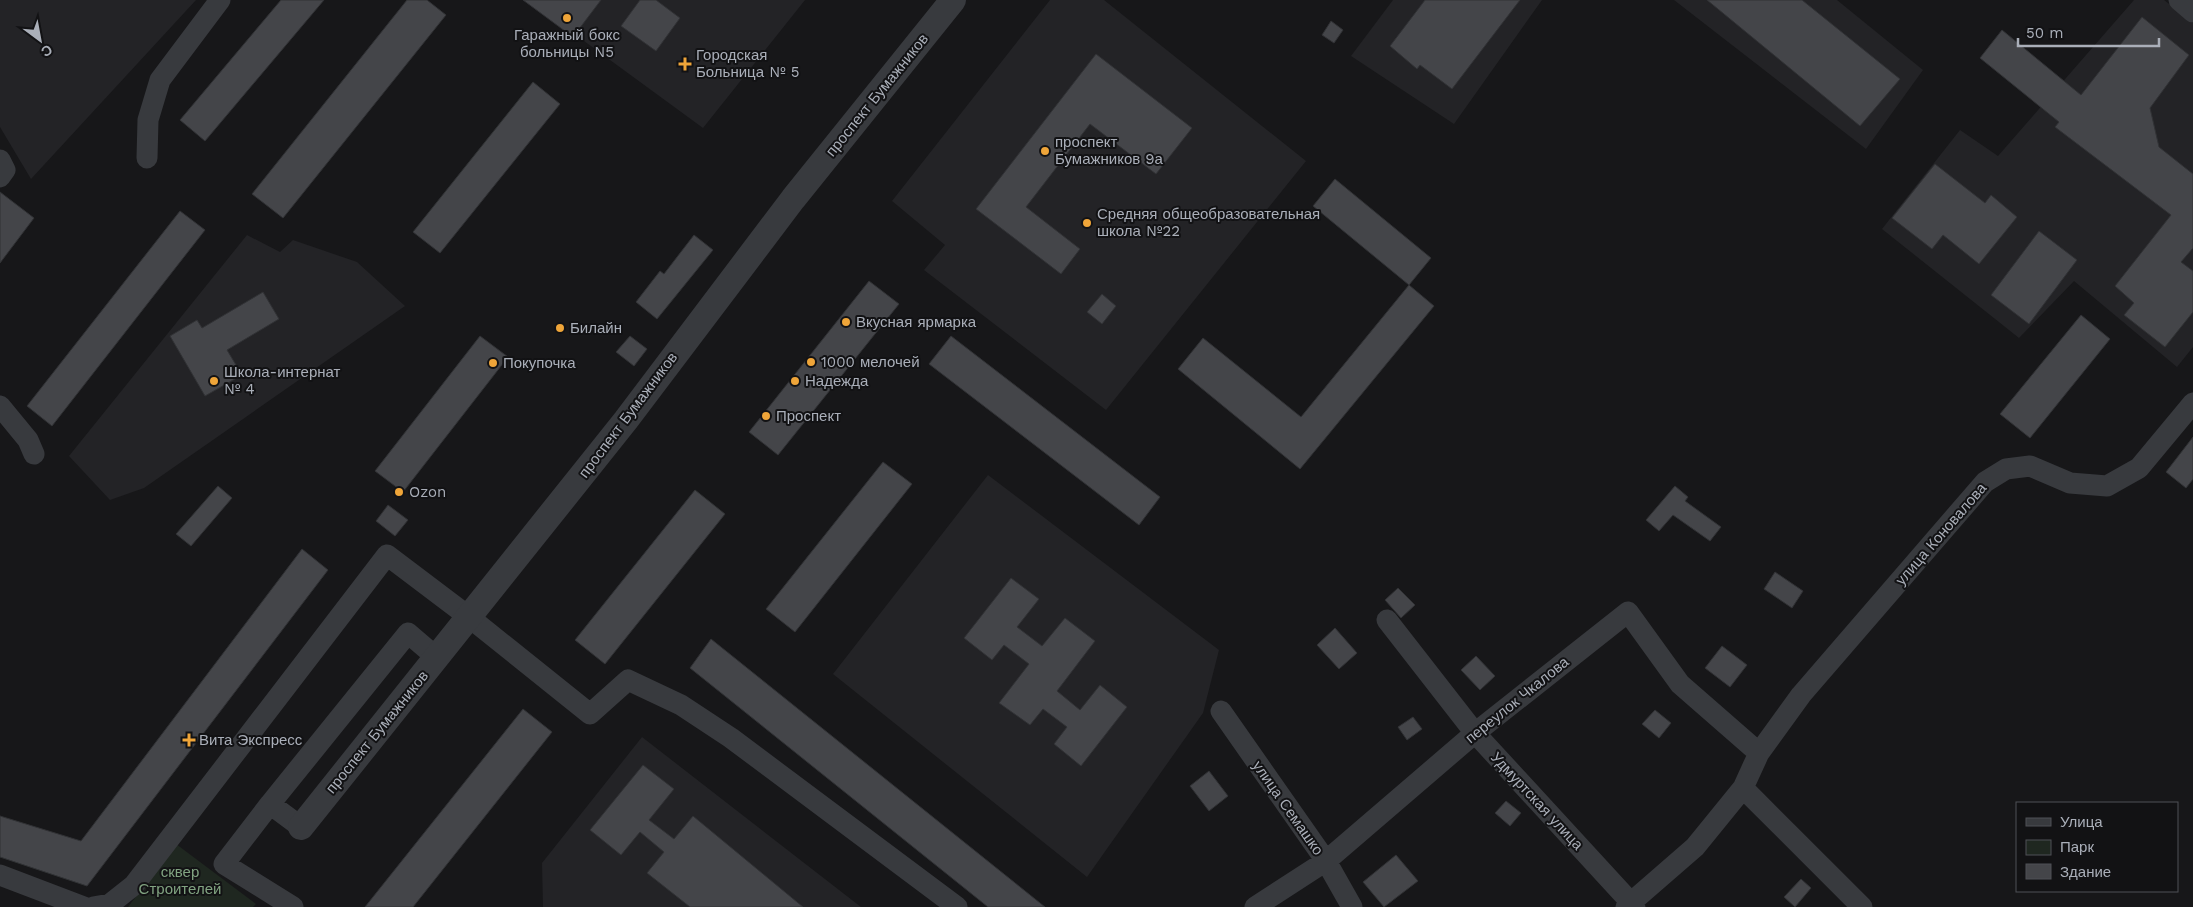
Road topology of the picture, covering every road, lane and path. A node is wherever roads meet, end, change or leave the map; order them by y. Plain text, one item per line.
1 (220, 0) edge
2 (953, 0) edge
3 (2179, 0) edge
4 (2193, 12) edge
5 (147, 158) dead end
6 (0, 160) edge
7 (0, 177) edge
8 (2193, 403) edge
9 (0, 406) edge
10 (34, 454) dead end
11 (469, 617) junction
12 (1388, 620) dead end
13 (436, 657) junction
14 (1221, 711) dead end
15 (1475, 733) junction
16 (1759, 753) junction
17 (1744, 788) junction
18 (270, 804) junction
19 (301, 827) joint
20 (1326, 861) junction
21 (0, 876) edge
22 (290, 906) edge
23 (1631, 906) edge
24 (84, 907) edge
25 (93, 907) edge
26 (957, 907) edge
27 (1255, 907) edge
28 (1352, 907) edge
29 (1862, 907) edge

1 - 5 street
2 - 11 street, проспект Бумажников
3 - 4 street
6 - 7 street
8 - 16 street, улица Коновалова
9 - 10 street
11 - 13 street, проспект Бумажников
11 - 25 street
11 - 26 street
12 - 15 street, Удмуртская улица
13 - 18 street
13 - 19 street, проспект Бумажников
14 - 20 street, улица Семашко
15 - 16 street, переулок Чкалова
15 - 20 street, переулок Чкалова
15 - 23 street, Удмуртская улица
16 - 17 street, улица Коновалова
17 - 23 street, улица Коновалова
17 - 29 street
18 - 19 street
18 - 22 street
20 - 27 street, переулок Чкалова
20 - 28 street, улица Семашко
21 - 24 street

